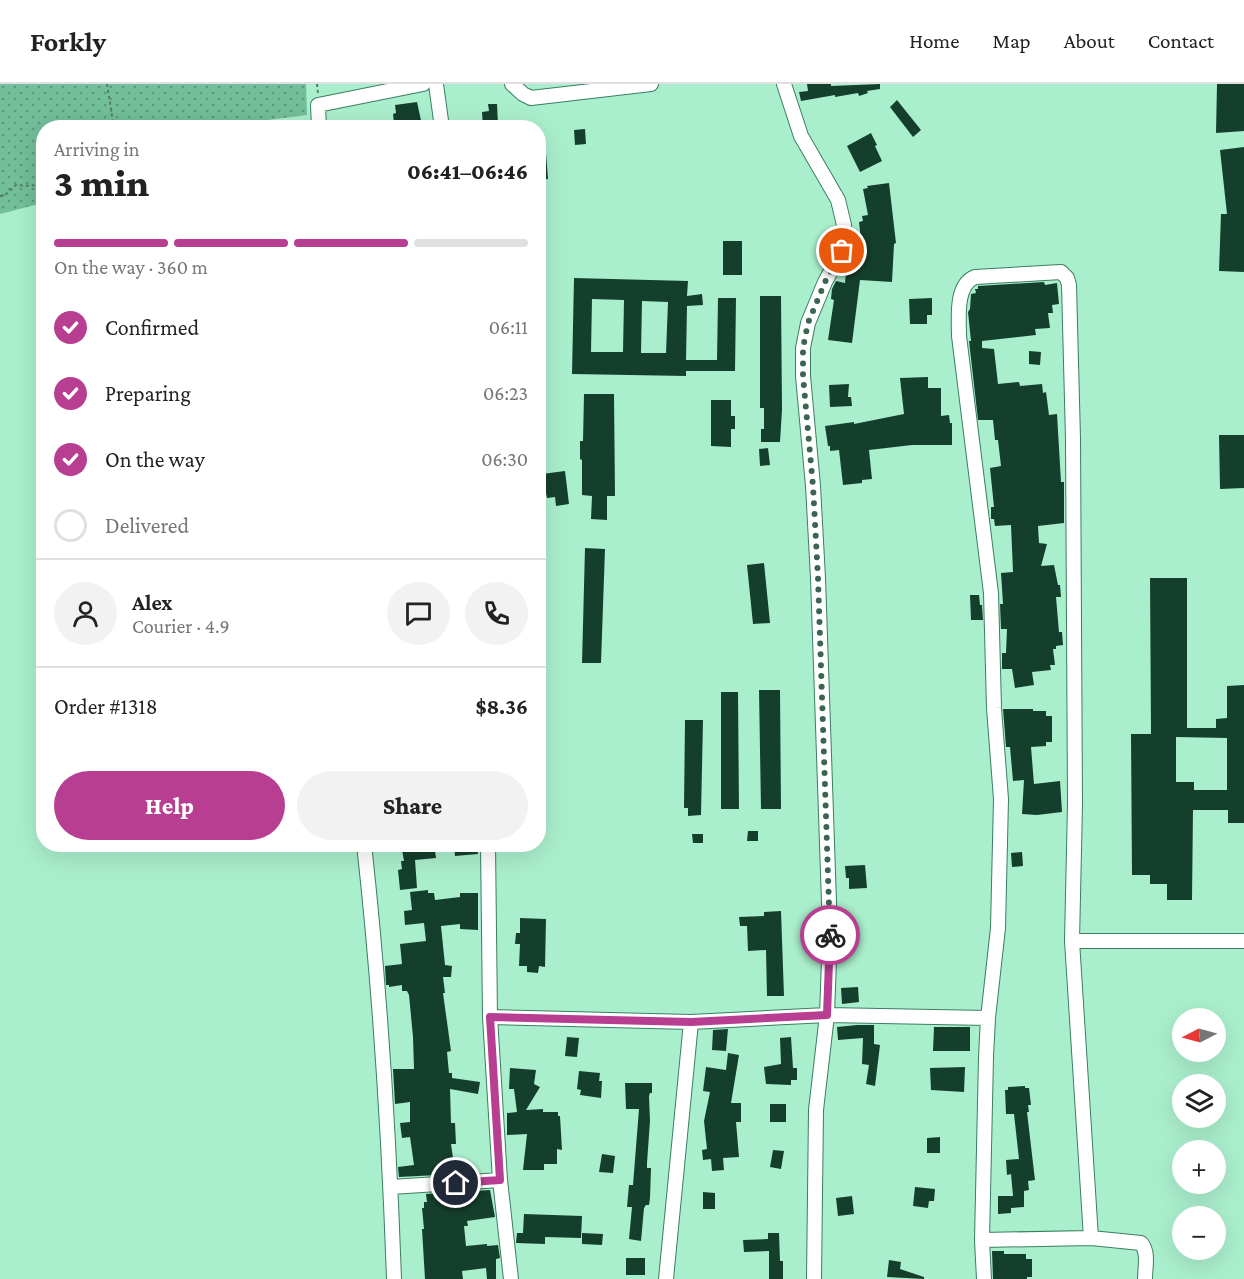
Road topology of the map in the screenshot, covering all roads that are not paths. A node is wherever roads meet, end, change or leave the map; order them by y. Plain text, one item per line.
1 (423, 84) edge
2 (436, 84) edge
3 (512, 84) edge
4 (651, 84) edge
5 (784, 84) edge
6 (319, 120) edge
7 (441, 120) edge
8 (365, 852) edge
9 (488, 852) edge
10 (1072, 941) junction
11 (1244, 941) edge
12 (827, 1015) junction
13 (490, 1017) junction
14 (988, 1018) junction
15 (691, 1022) junction
16 (500, 1180) junction
17 (391, 1187) junction
18 (1091, 1238) junction
19 (982, 1240) junction
20 (394, 1279) edge
21 (511, 1279) edge
22 (666, 1279) edge
23 (813, 1279) edge
24 (984, 1279) edge
25 (1145, 1279) edge

1 - 6 street
2 - 7 street
3 - 4 street
5 - 12 street
8 - 17 street
9 - 13 street
10 - 11 street
10 - 14 street
10 - 18 street
12 - 14 street
12 - 15 street
12 - 23 street
13 - 15 street
13 - 16 street
14 - 19 street
15 - 22 street
16 - 17 street
16 - 21 street
17 - 20 street
18 - 19 street
18 - 25 street
19 - 24 street

